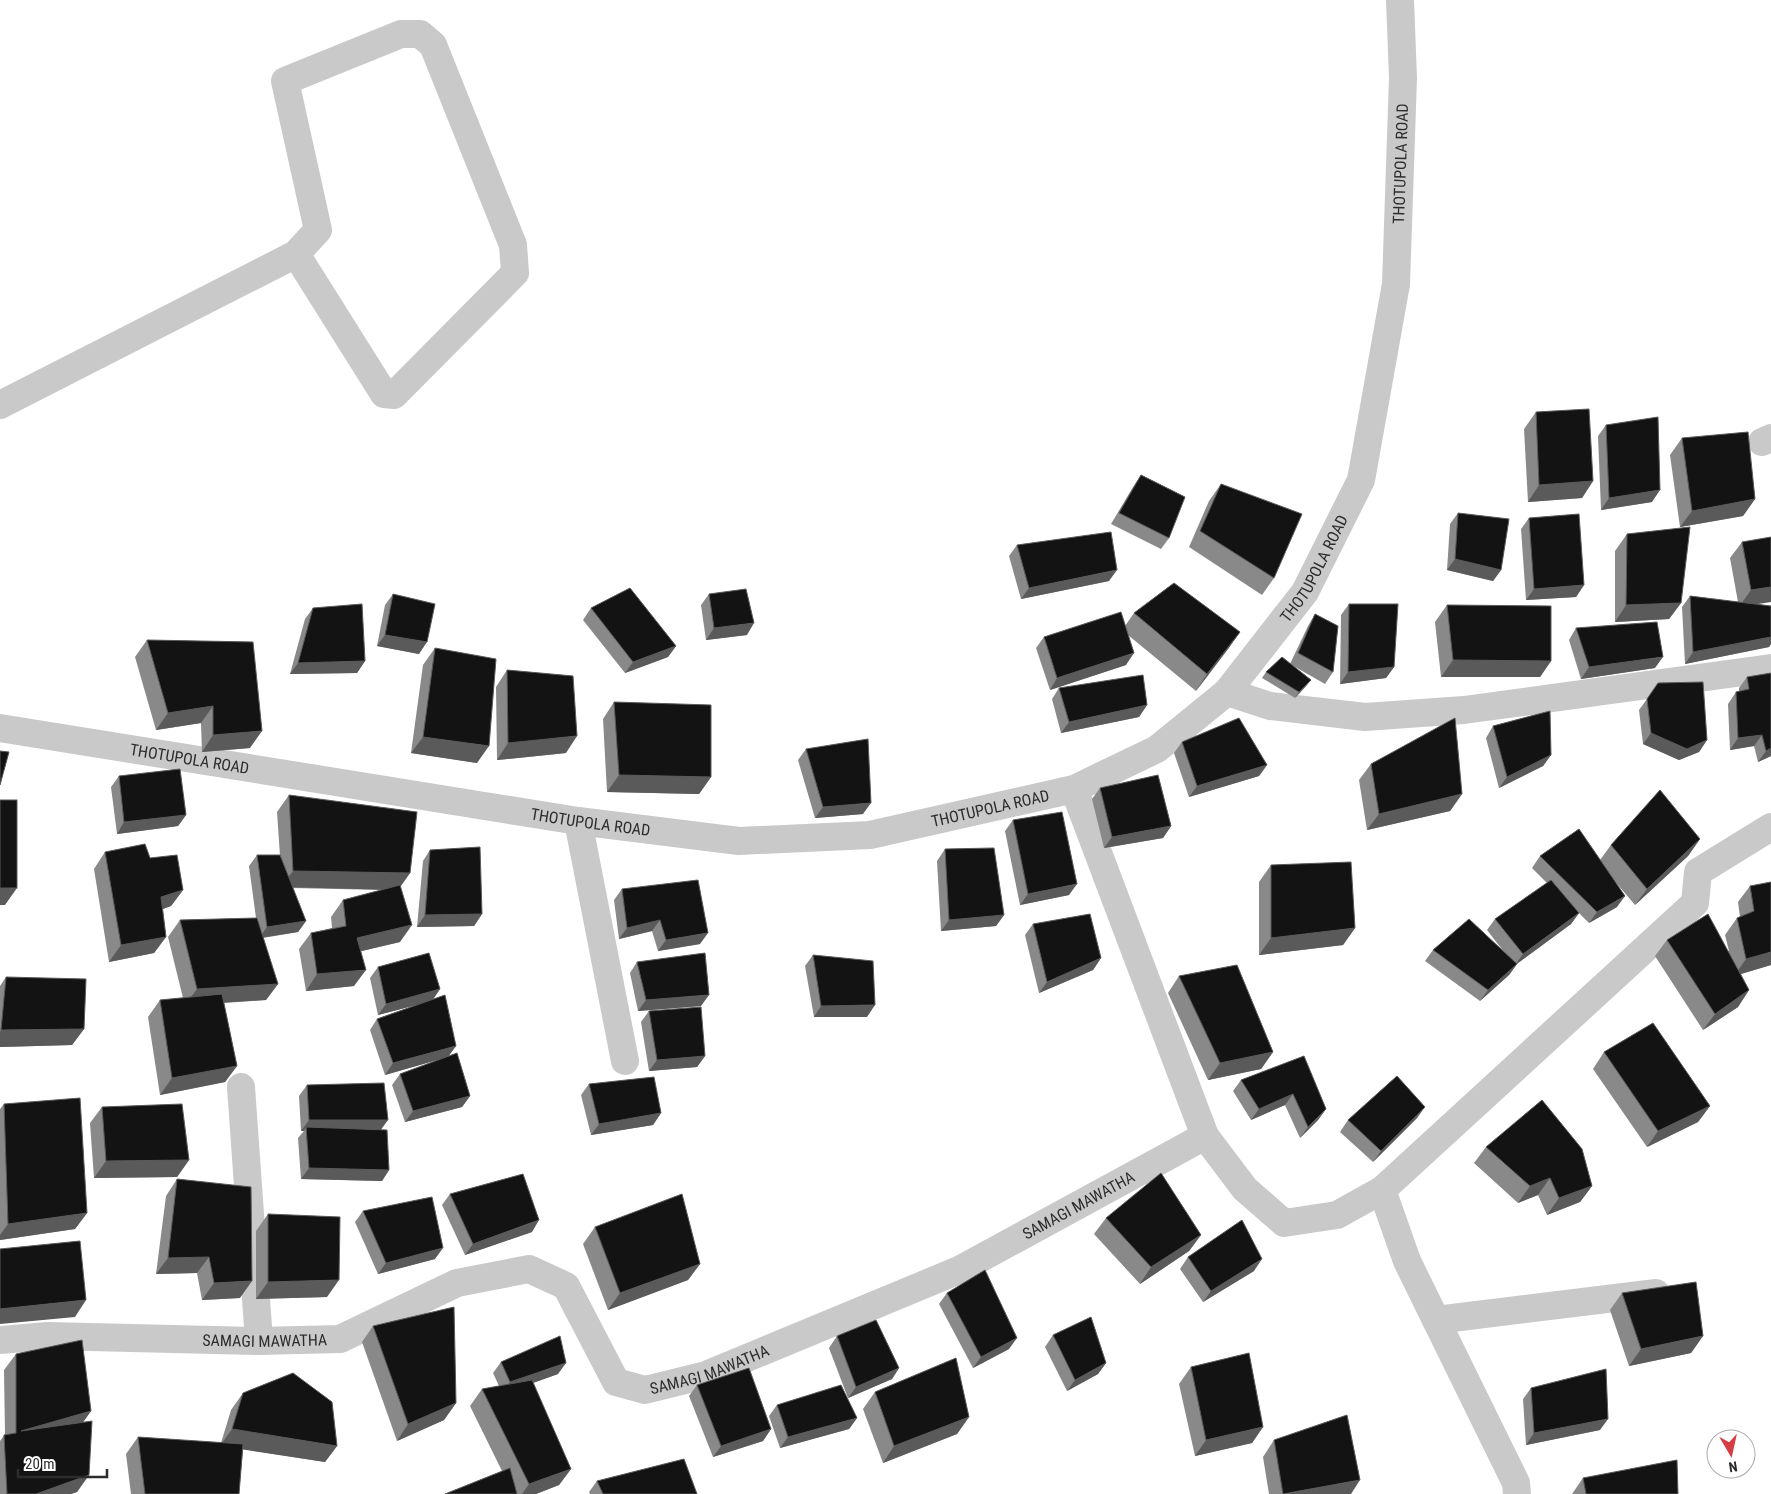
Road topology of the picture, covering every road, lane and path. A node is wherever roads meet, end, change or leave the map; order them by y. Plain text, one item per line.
1 (1400, 0) edge
2 (296, 254) junction
3 (0, 405) edge
4 (1771, 668) edge
5 (1227, 692) junction
6 (0, 728) edge
7 (1074, 790) junction
8 (578, 821) junction
9 (1771, 827) edge
10 (625, 1060) dead end
11 (241, 1087) dead end
12 (1205, 1136) junction
13 (1382, 1190) junction
14 (1666, 1292) edge
15 (1436, 1320) junction
16 (0, 1340) edge
17 (259, 1341) junction
18 (1517, 1494) edge

1 - 5 street, THOTUPOLA ROAD
2 - 2 street
2 - 3 street
4 - 5 street
5 - 7 street, THOTUPOLA ROAD
6 - 8 street, THOTUPOLA ROAD
7 - 8 street, THOTUPOLA ROAD
7 - 12 street
8 - 10 street
9 - 13 street
11 - 17 street
12 - 13 street
12 - 17 street, SAMAGI MAWATHA
13 - 15 street
14 - 15 street
15 - 18 street
16 - 17 street, SAMAGI MAWATHA

